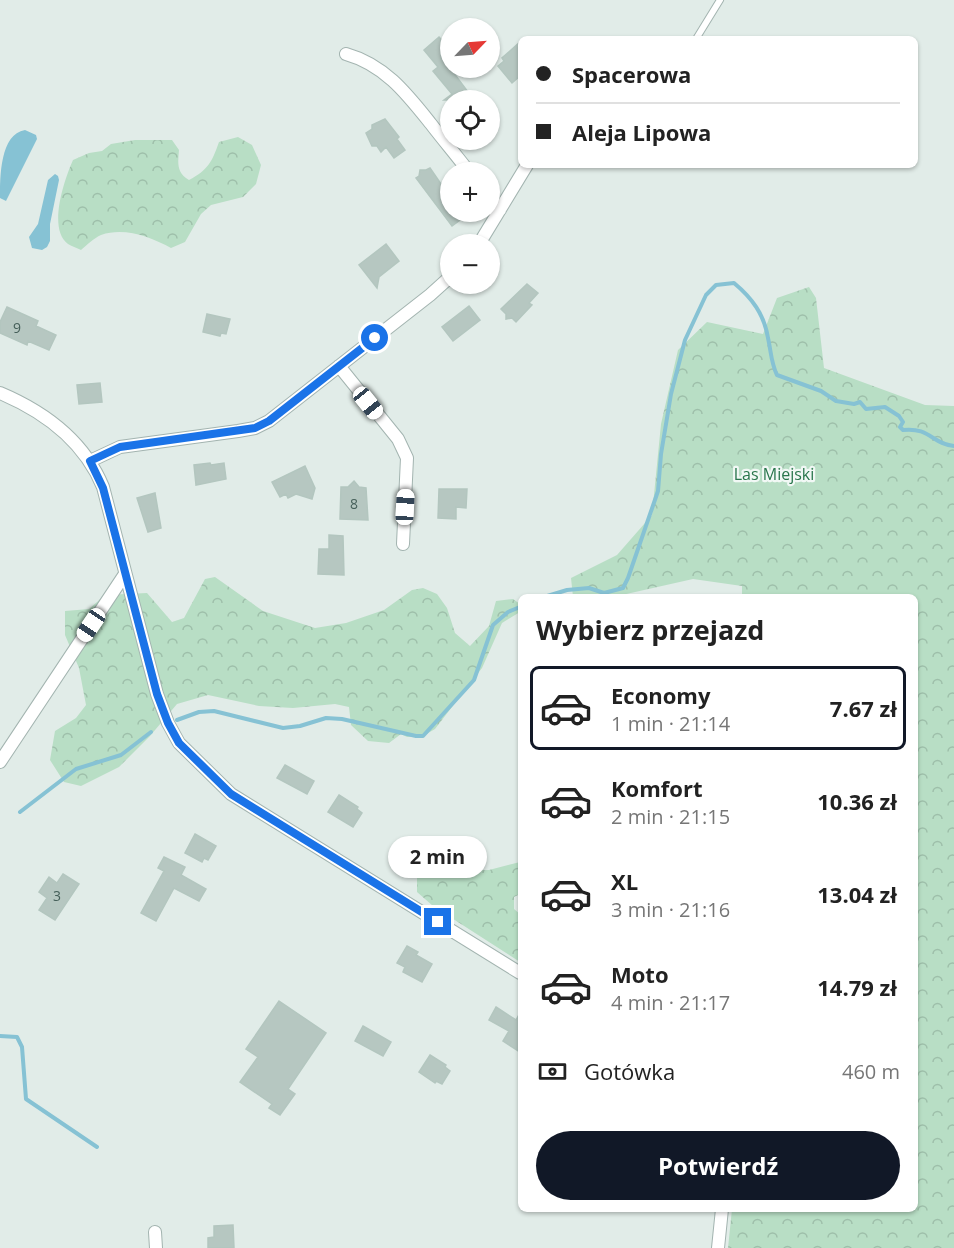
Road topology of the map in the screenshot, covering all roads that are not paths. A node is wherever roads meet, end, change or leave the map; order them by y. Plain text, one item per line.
1 (720, 0) edge
2 (698, 36) edge
3 (346, 54) dead end
4 (461, 162) edge
5 (524, 168) edge
6 (500, 210) edge
7 (440, 286) edge
8 (339, 366) junction
9 (0, 393) edge
10 (90, 461) junction
11 (403, 544) dead end
12 (125, 574) junction
13 (0, 762) edge
14 (518, 972) edge
15 (722, 1212) edge
16 (155, 1232) dead end
17 (156, 1248) edge
18 (718, 1248) edge

1 - 2 lane
3 - 4 street
5 - 6 street
7 - 8 street
8 - 10 street
8 - 11 street
9 - 10 street
10 - 12 street
12 - 13 street
12 - 14 street
15 - 18 street
16 - 17 street

